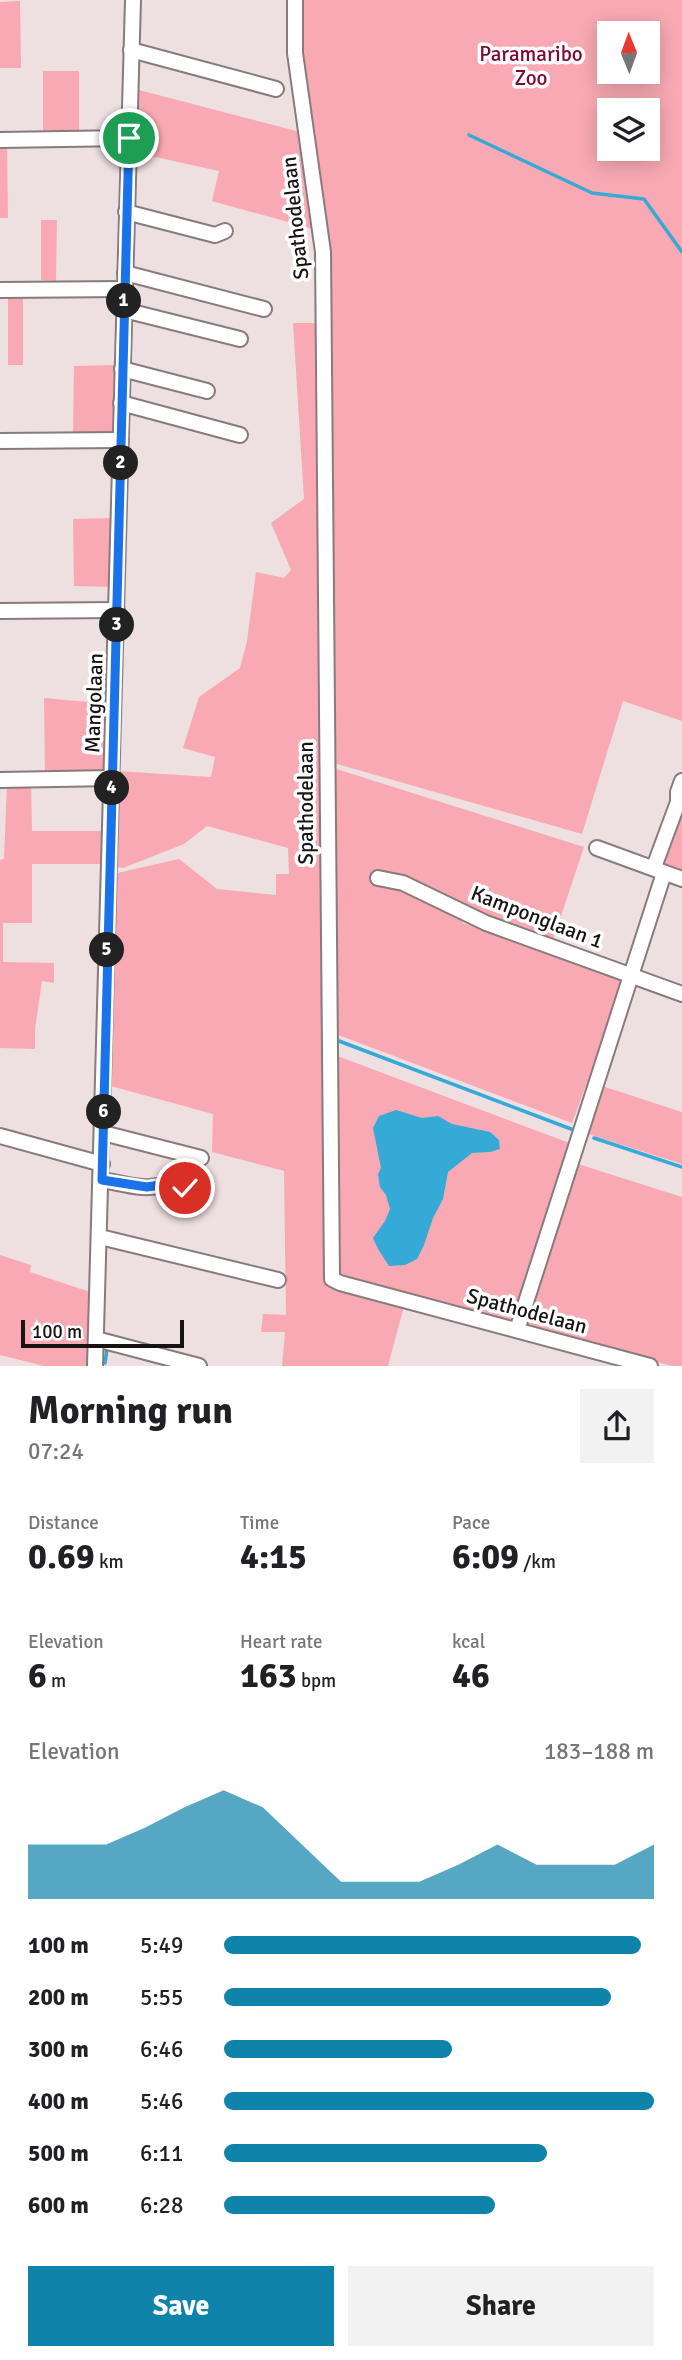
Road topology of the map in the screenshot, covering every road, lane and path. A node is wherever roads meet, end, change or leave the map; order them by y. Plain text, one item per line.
1 (133, 0) edge
2 (295, 0) edge
3 (131, 50) junction
4 (275, 89) dead end
5 (129, 138) junction
6 (0, 140) edge
7 (126, 212) junction
8 (225, 231) dead end
9 (125, 273) junction
10 (124, 289) junction
11 (0, 290) edge
12 (264, 309) dead end
13 (124, 310) junction
14 (240, 340) dead end
15 (122, 369) junction
16 (207, 391) dead end
17 (121, 403) junction
18 (240, 435) dead end
19 (121, 440) junction
20 (0, 441) edge
21 (117, 610) junction
22 (0, 611) edge
23 (113, 778) junction
24 (0, 780) edge
25 (682, 780) edge
26 (680, 803) edge
27 (597, 848) dead end
28 (659, 870) junction
29 (378, 878) dead end
30 (682, 879) edge
31 (630, 975) junction
32 (682, 994) edge
33 (103, 1133) junction
34 (0, 1136) edge
35 (201, 1158) dead end
36 (102, 1164) junction
37 (102, 1180) junction
38 (198, 1201) dead end
39 (100, 1237) junction
40 (278, 1280) dead end
41 (517, 1330) junction
42 (96, 1339) junction
43 (95, 1366) edge
44 (199, 1366) edge
45 (650, 1366) edge

1 - 3 street, Mangolaan
2 - 41 street, Spathodelaan
3 - 4 street
3 - 5 street, Mangolaan
5 - 6 street
5 - 7 street, Mangolaan
7 - 8 street
7 - 9 street, Mangolaan
9 - 10 street, Mangolaan
9 - 12 street
10 - 11 street
10 - 13 street, Mangolaan
13 - 14 street
13 - 15 street, Mangolaan
15 - 16 street
15 - 17 street, Mangolaan
17 - 18 street
17 - 19 street, Mangolaan
19 - 20 street
19 - 21 street, Mangolaan
21 - 22 street
21 - 23 street, Mangolaan
23 - 24 street
23 - 33 street, Mangolaan
25 - 26 street
26 - 28 street
27 - 28 street
28 - 30 street
28 - 31 street
29 - 31 street, Kamponglaan 1
31 - 32 street, Kamponglaan 1
31 - 41 street
33 - 35 street
33 - 36 street, Mangolaan
34 - 36 street
36 - 37 street, Mangolaan
37 - 38 street
37 - 39 street, Mangolaan
39 - 40 street
39 - 42 street, Mangolaan
41 - 45 street, Spathodelaan
42 - 43 street, Mangolaan
42 - 44 street

